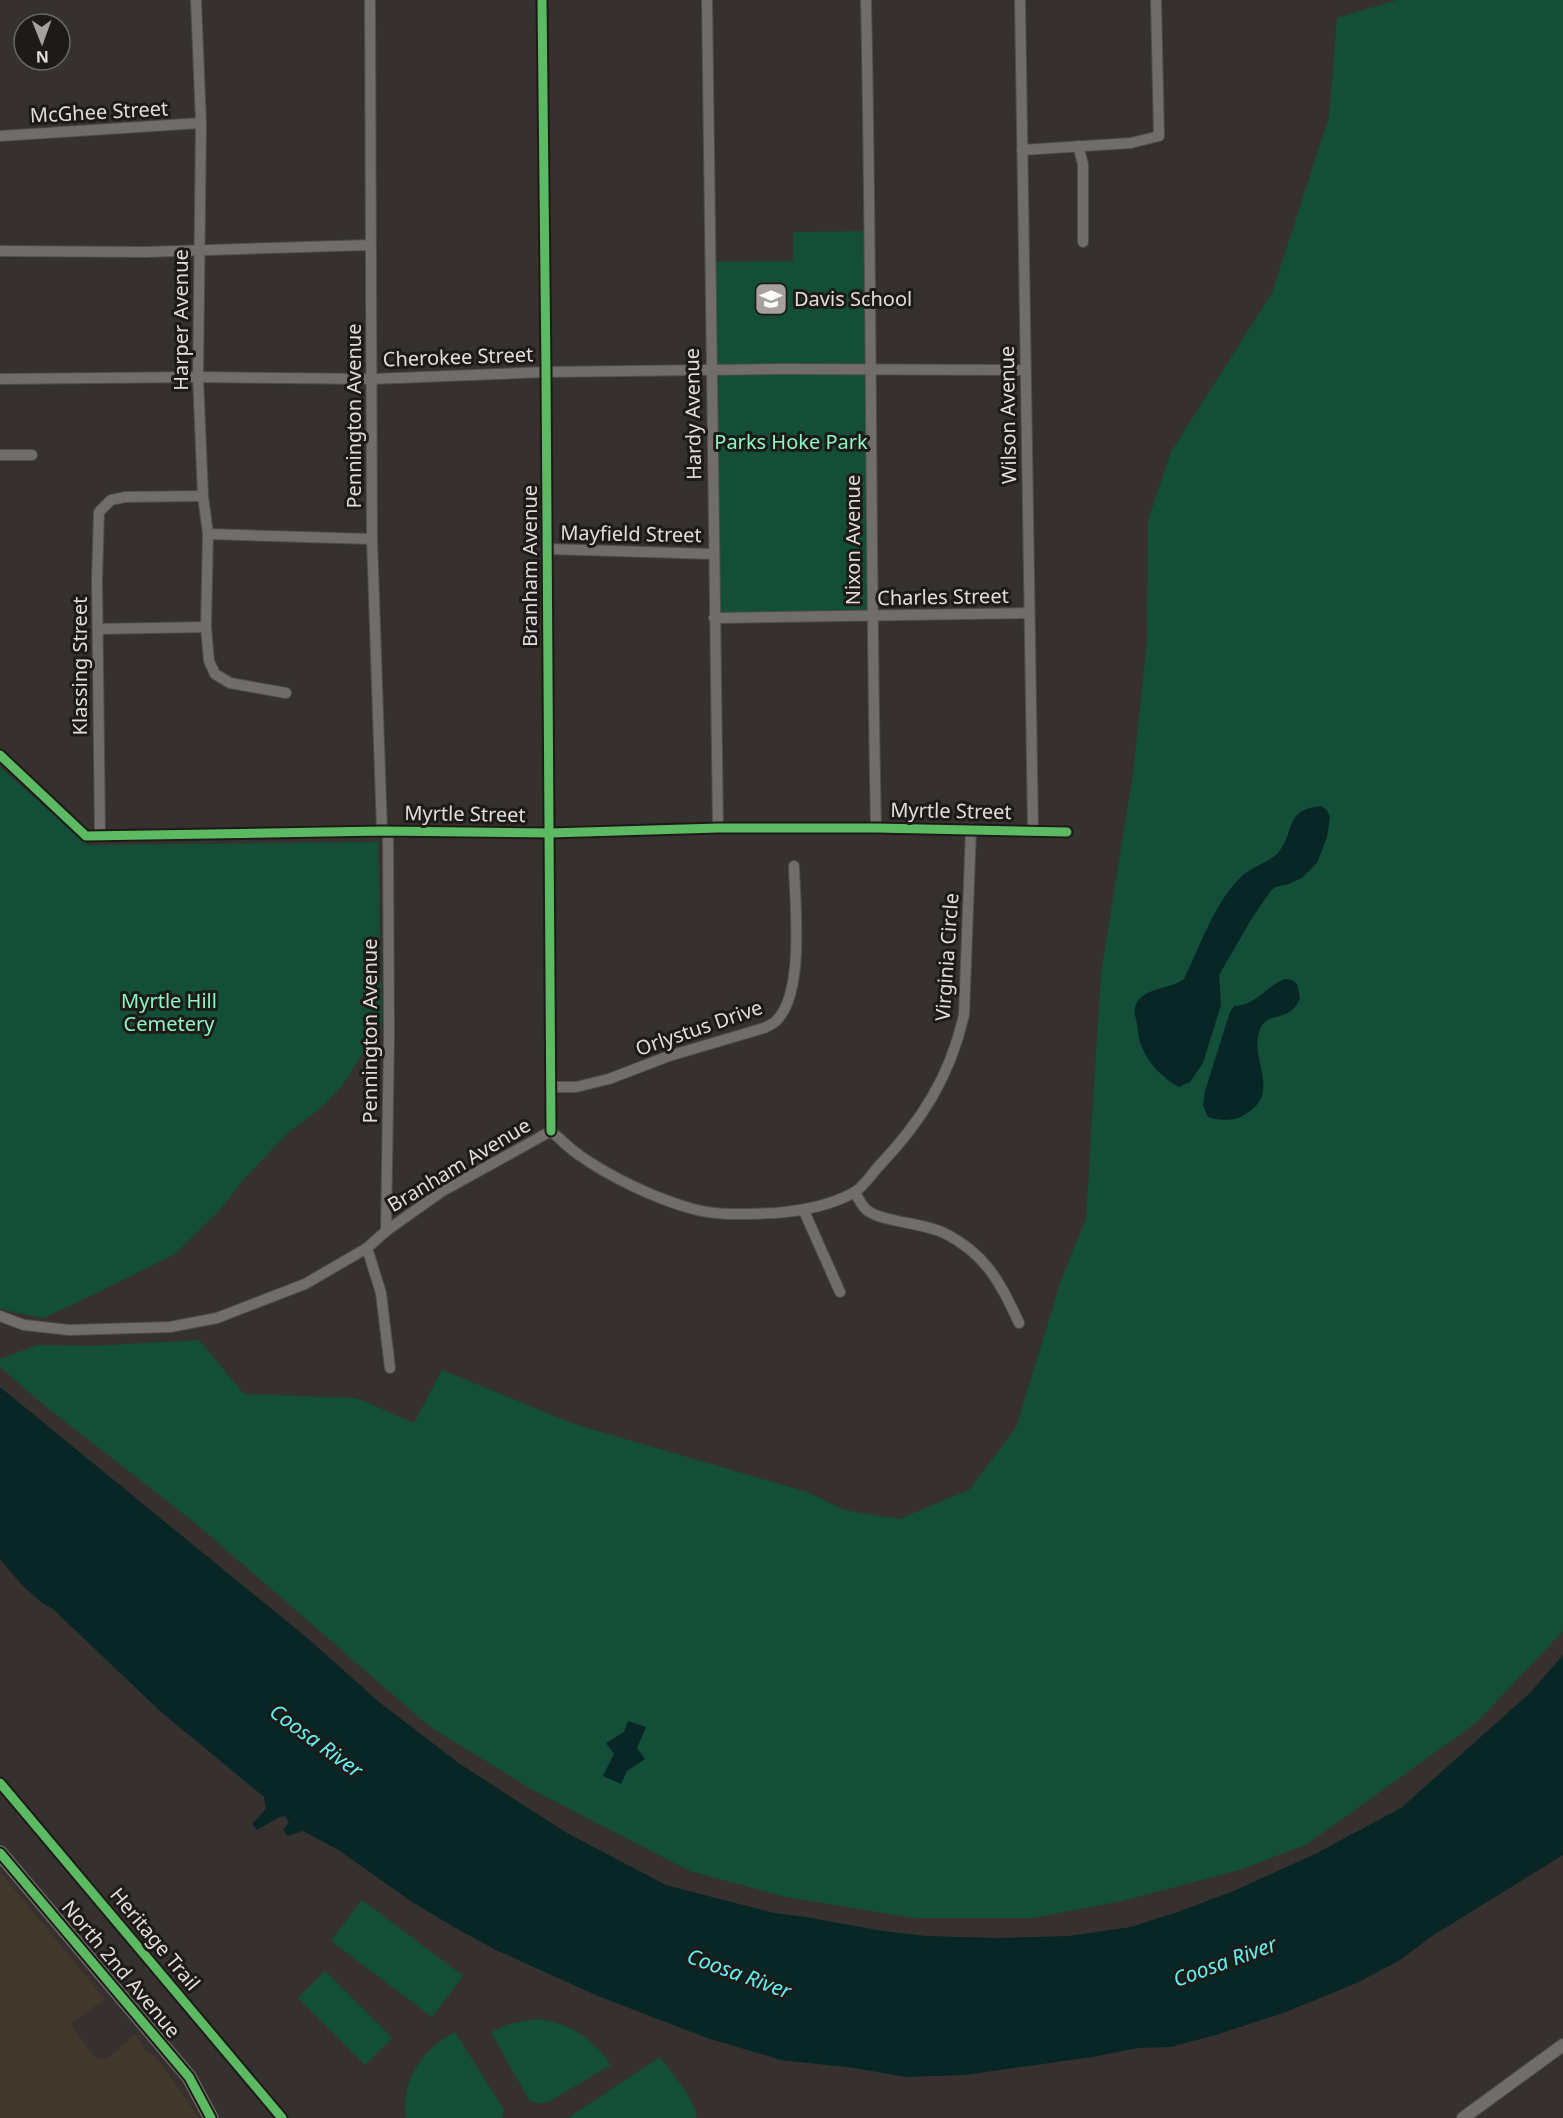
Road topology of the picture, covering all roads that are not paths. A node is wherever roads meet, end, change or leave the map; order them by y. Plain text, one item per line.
1 (196, 0) edge
2 (370, 0) edge
3 (542, 0) edge
4 (707, 0) edge
5 (866, 0) edge
6 (1020, 0) edge
7 (1156, 0) edge
8 (201, 123) junction
9 (0, 136) edge
10 (1078, 146) junction
11 (1022, 150) junction
12 (1083, 242) dead end
13 (370, 245) junction
14 (199, 249) junction
15 (0, 251) edge
16 (870, 368) junction
17 (711, 370) junction
18 (1025, 370) junction
19 (546, 372) junction
20 (198, 377) junction
21 (0, 379) edge
22 (372, 379) junction
23 (0, 455) edge
24 (32, 455) dead end
25 (203, 496) junction
26 (208, 534) junction
27 (372, 539) junction
28 (548, 549) junction
29 (713, 554) junction
30 (1028, 613) junction
31 (872, 616) junction
32 (714, 618) junction
33 (206, 627) junction
34 (98, 628) junction
35 (286, 693) dead end
36 (0, 755) edge
37 (718, 828) junction
38 (876, 828) junction
39 (971, 829) junction
40 (1033, 830) junction
41 (385, 831) junction
42 (1067, 832) dead end
43 (550, 833) junction
44 (100, 836) junction
45 (794, 866) dead end
46 (549, 1087) junction
47 (551, 1131) junction
48 (855, 1193) junction
49 (804, 1211) junction
50 (386, 1231) junction
51 (367, 1248) junction
52 (840, 1292) dead end
53 (0, 1316) edge
54 (1019, 1323) dead end
55 (390, 1368) dead end
56 (0, 1853) edge
57 (1563, 2045) edge
58 (210, 2115) edge
59 (1463, 2118) edge

1 - 8 street, Harper Avenue
2 - 13 street, Pennington Avenue
3 - 19 street, Branham Avenue
4 - 17 street, Hardy Avenue
5 - 16 street, Nixon Avenue
6 - 11 street, Wilson Avenue
7 - 10 street
8 - 9 street, McGhee Street
8 - 14 street, Harper Avenue
10 - 11 street
10 - 12 street
11 - 18 street, Wilson Avenue
13 - 14 street
13 - 22 street, Pennington Avenue
14 - 15 street
14 - 20 street, Harper Avenue
16 - 17 street, Cherokee Street
16 - 18 street, Cherokee Street
16 - 31 street, Nixon Avenue
17 - 19 street, Cherokee Street
17 - 29 street, Hardy Avenue
18 - 30 street, Wilson Avenue
19 - 22 street, Cherokee Street
19 - 28 street, Branham Avenue
20 - 21 street, Cherokee Street
20 - 22 street, Cherokee Street
20 - 25 street, Harper Avenue
22 - 27 street, Pennington Avenue
23 - 24 street
25 - 26 street, Harper Avenue
25 - 34 street, Klassing Street
26 - 27 street
26 - 33 street, Harper Avenue
27 - 41 street, Pennington Avenue
28 - 29 street, Mayfield Street
28 - 43 street, Branham Avenue
29 - 32 street, Hardy Avenue
30 - 31 street, Charles Street
30 - 40 street, Wilson Avenue
31 - 32 street, Charles Street
31 - 38 street, Nixon Avenue
32 - 37 street, Hardy Avenue
33 - 34 street
33 - 35 street, Harper Avenue
34 - 44 street, Klassing Street
36 - 44 street, Myrtle Street
37 - 38 street, Myrtle Street
37 - 43 street, Myrtle Street
38 - 39 street, Myrtle Street
39 - 40 street, Myrtle Street
39 - 48 street, Virginia Circle
40 - 42 street, Myrtle Street
41 - 43 street, Myrtle Street
41 - 44 street, Myrtle Street
41 - 50 street, Pennington Avenue
43 - 46 street, Branham Avenue
45 - 46 street, Orlystus Drive
46 - 47 street, Branham Avenue
47 - 49 street, Virginia Circle
47 - 50 street, Branham Avenue
48 - 49 street, Virginia Circle
48 - 54 street
49 - 52 street
50 - 51 street, Branham Avenue
51 - 53 street, Branham Avenue
51 - 55 street
56 - 58 main road, North 2nd Avenue
57 - 59 street

